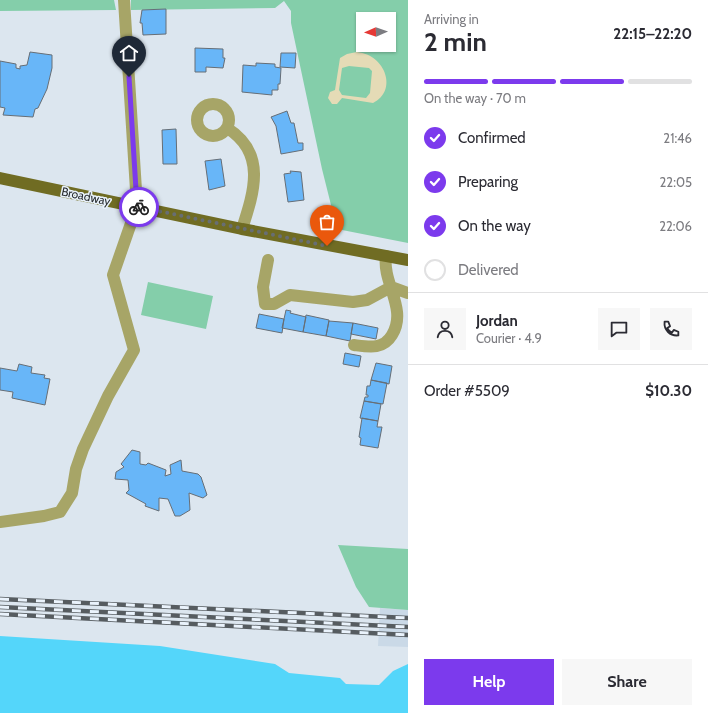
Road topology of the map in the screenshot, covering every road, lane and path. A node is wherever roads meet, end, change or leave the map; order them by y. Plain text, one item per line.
1 (124, 0) edge
2 (227, 128) dead end
3 (0, 178) edge
4 (137, 206) junction
5 (242, 229) junction
6 (386, 256) junction
7 (268, 260) dead end
8 (408, 260) edge
9 (390, 287) junction
10 (408, 293) edge
11 (354, 345) dead end
12 (0, 522) edge

1 - 4 street
2 - 5 street
3 - 4 main road, Broadway
4 - 5 main road, Broadway
4 - 12 street
5 - 6 main road, Broadway
6 - 8 main road, Broadway
6 - 9 street
7 - 9 street
9 - 10 street
9 - 11 street

